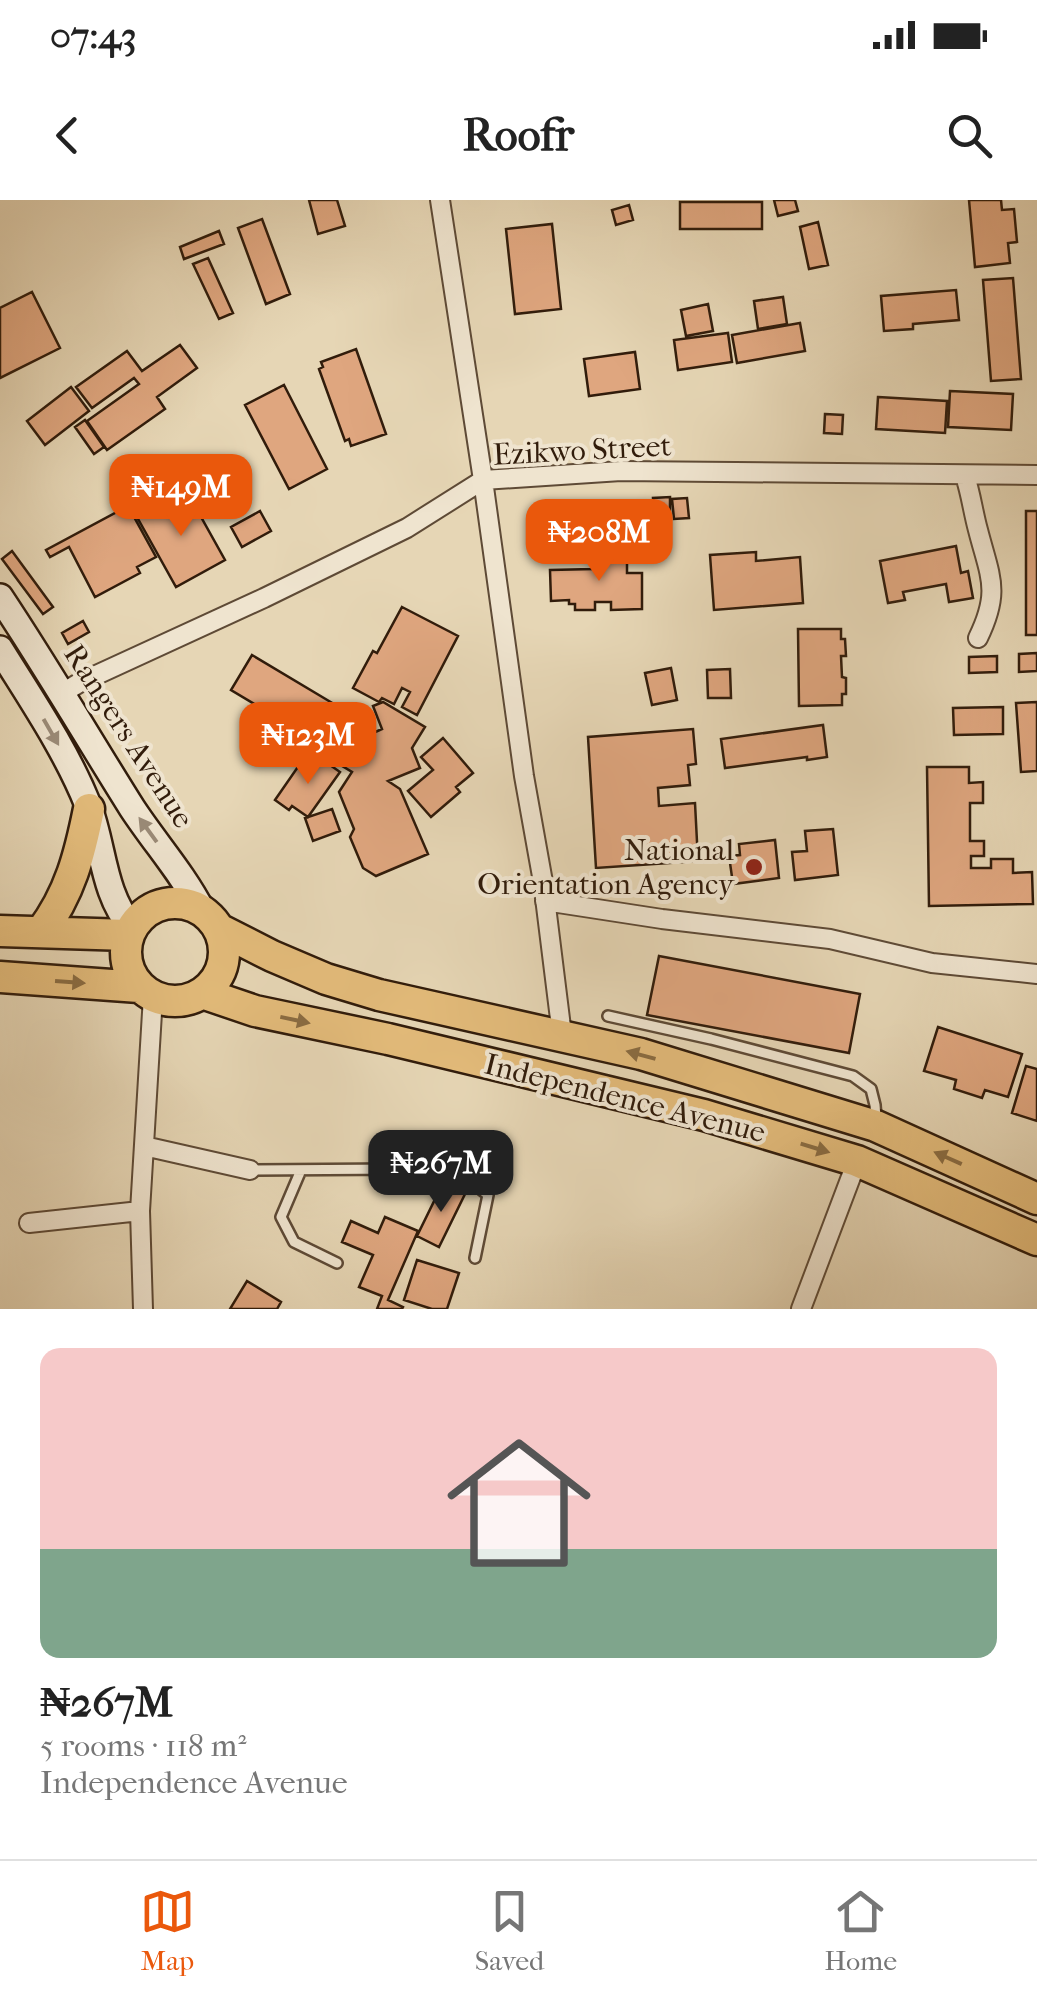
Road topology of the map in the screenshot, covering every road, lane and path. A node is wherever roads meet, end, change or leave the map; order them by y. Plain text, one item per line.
1 (440, 200) edge
2 (1037, 475) edge
3 (966, 476) junction
4 (483, 480) junction
5 (0, 597) edge
6 (978, 638) dead end
7 (0, 649) edge
8 (61, 694) junction
9 (89, 809) junction
10 (545, 901) junction
11 (210, 920) junction
12 (0, 931) edge
13 (130, 931) junction
14 (41, 932) junction
15 (1037, 974) edge
16 (0, 977) edge
17 (146, 992) junction
18 (202, 993) junction
19 (608, 1016) dead end
20 (562, 1035) junction
21 (876, 1126) junction
22 (144, 1146) junction
23 (857, 1161) junction
24 (250, 1170) joint
25 (302, 1170) junction
26 (1037, 1198) edge
27 (140, 1211) junction
28 (29, 1223) dead end
29 (1037, 1240) edge
30 (474, 1258) dead end
31 (337, 1263) dead end
32 (142, 1309) edge
33 (801, 1309) edge

1 - 4 street
2 - 3 street, Ezikwo Street
3 - 4 street, Ezikwo Street
3 - 6 street
4 - 8 street, Ezikwo Street
4 - 10 street
5 - 8 main road, Rangers Avenue
7 -> 9 main road, Rangers Avenue
11 -> 8 main road, Rangers Avenue
9 - 13 main road, Rangers Avenue
9 - 14 main road
10 - 15 street
10 - 20 street
11 - 13 main road
11 - 18 main road
11 - 20 main road, Independence Avenue
12 - 14 main road
13 - 14 main road
13 - 17 main road
16 -> 17 main road
17 - 18 main road
17 - 22 street
18 -> 23 main road, Independence Avenue
19 - 21 lane
21 -> 20 main road, Independence Avenue
26 -> 21 main road, Independence Avenue
22 - 24 street
22 - 27 street
23 - 29 main road, Independence Avenue
23 - 33 street
24 - 25 lane
25 - 30 lane
25 - 31 lane
27 - 28 street
27 - 32 street

